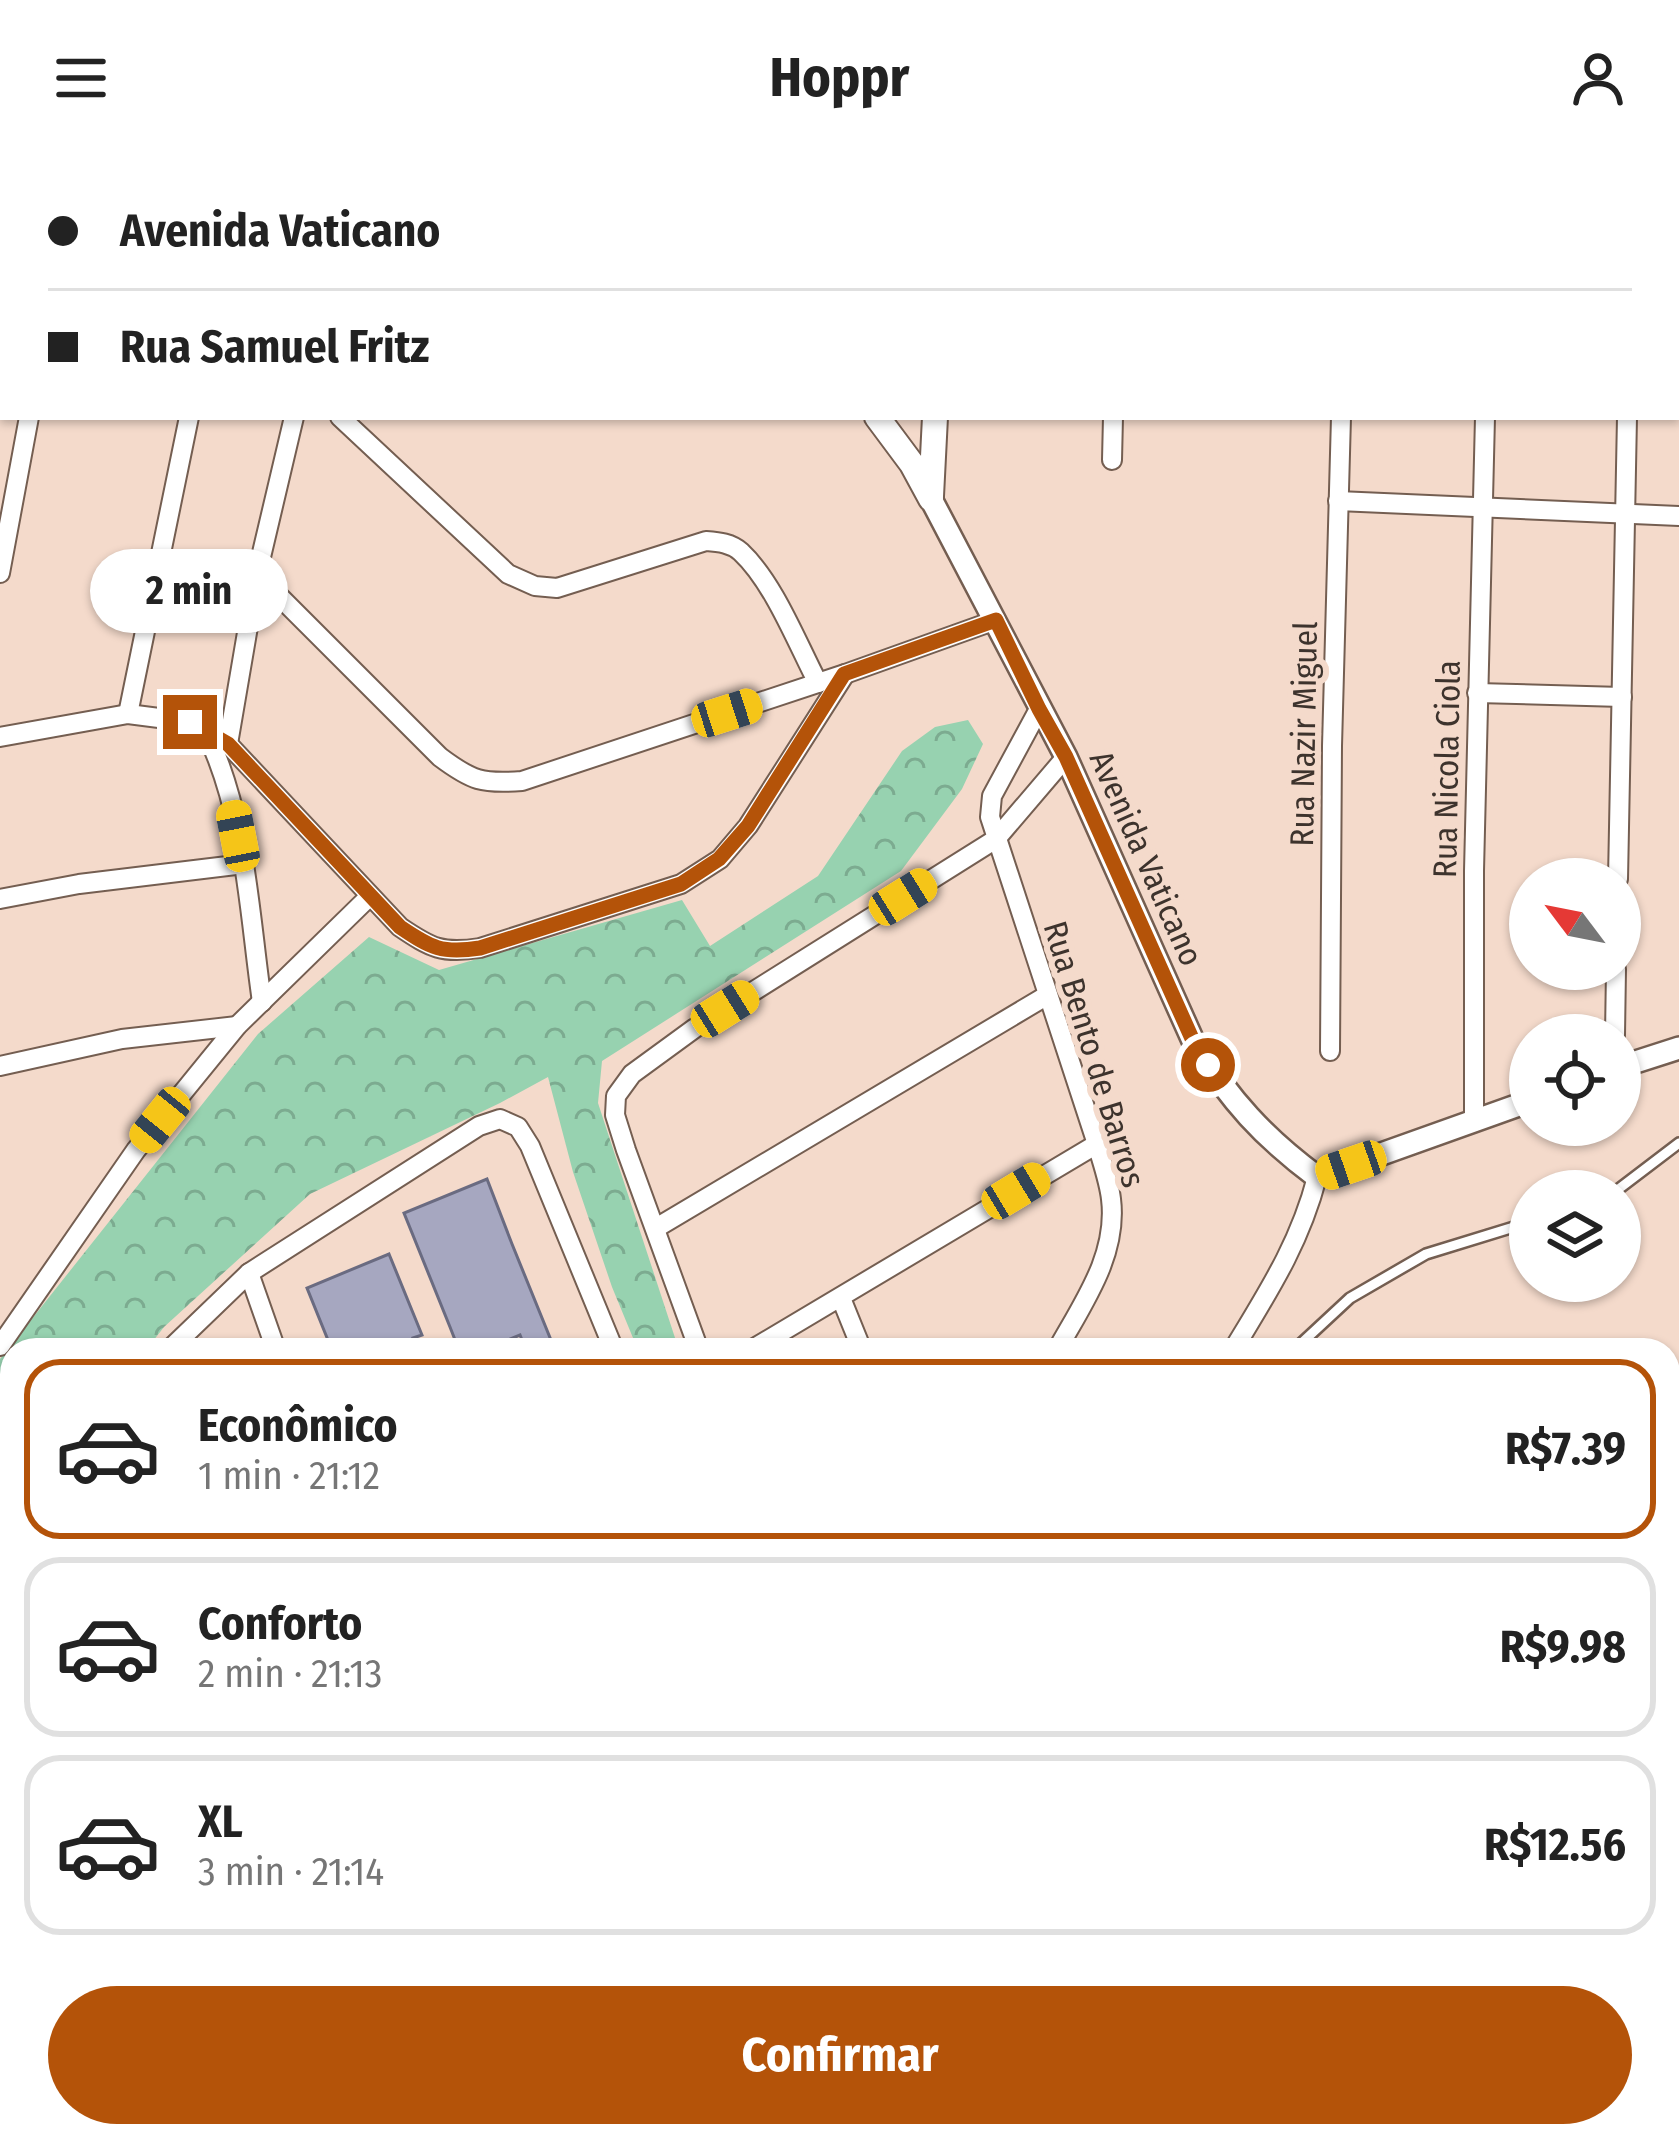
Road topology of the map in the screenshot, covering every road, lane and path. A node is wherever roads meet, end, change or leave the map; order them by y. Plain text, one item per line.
1 (27, 420) edge
2 (188, 420) edge
3 (294, 420) edge
4 (343, 420) edge
5 (879, 420) edge
6 (935, 420) edge
7 (1113, 420) edge
8 (1341, 420) edge
9 (1484, 420) edge
10 (1627, 420) edge
11 (1112, 460) dead end
12 (932, 499) junction
13 (1338, 501) junction
14 (1481, 508) junction
15 (1625, 515) junction
16 (1679, 516) edge
17 (0, 573) edge
18 (257, 574) junction
19 (996, 620) junction
20 (844, 674) junction
21 (818, 683) junction
22 (1477, 693) junction
23 (1622, 697) junction
24 (1039, 709) junction
25 (128, 714) junction
26 (204, 729) junction
27 (0, 737) edge
28 (228, 744) junction
29 (1066, 757) junction
30 (996, 839) junction
31 (1618, 858) edge
32 (244, 864) junction
33 (370, 896) junction
34 (0, 899) edge
35 (1046, 996) junction
36 (262, 1002) junction
37 (237, 1026) junction
38 (1679, 1048) edge
39 (1330, 1052) dead end
40 (1641, 1060) edge
41 (0, 1066) edge
42 (1509, 1109) edge
43 (1474, 1122) junction
44 (1679, 1143) edge
45 (1096, 1144) junction
46 (1641, 1172) edge
47 (1317, 1177) junction
48 (656, 1228) junction
49 (1509, 1228) edge
50 (250, 1273) junction
51 (842, 1298) junction
52 (6, 1338) edge
53 (182, 1338) edge
54 (272, 1338) edge
55 (609, 1338) edge
56 (695, 1338) edge
57 (772, 1338) edge
58 (857, 1338) edge
59 (1063, 1338) edge
60 (1240, 1338) edge
61 (1307, 1338) edge

1 - 17 street
2 - 25 street
3 - 18 street
4 - 21 street
5 - 12 main road, Avenida Vaticano
6 - 12 main road
7 - 11 street
8 - 13 street, Rua Nazir Miguel
9 - 14 street, Rua Nicola Ciola
10 - 15 street
12 - 19 street, Avenida Vaticano
13 - 14 street
13 - 39 street, Rua Nazir Miguel
14 - 15 street
14 - 22 street, Rua Nicola Ciola
15 - 16 street
15 - 23 street
18 - 21 street
18 - 28 street
19 - 20 street
19 - 24 street, Avenida Vaticano
20 - 21 street
20 - 33 street
22 - 23 street
22 - 43 street, Rua Nicola Ciola
23 - 31 street
24 - 29 street, Avenida Vaticano
24 - 30 street, Rua Bento de Barros
25 - 26 street
25 - 27 street
26 - 28 street
26 - 32 street
28 - 33 street
29 - 30 street
29 - 47 street, Avenida Vaticano
30 - 35 street, Rua Bento de Barros
30 - 48 street
32 - 34 street
32 - 36 street
33 - 36 street
35 - 45 street, Rua Bento de Barros
35 - 48 street
36 - 37 street
37 - 41 street
37 - 52 street
38 - 40 street
42 - 43 street
43 - 47 street
44 - 46 lane
45 - 51 street
45 - 59 street, Rua Bento de Barros
47 - 60 street
48 - 56 street
49 - 61 lane
50 - 53 street
50 - 54 street
50 - 55 street
51 - 57 street
51 - 58 street

